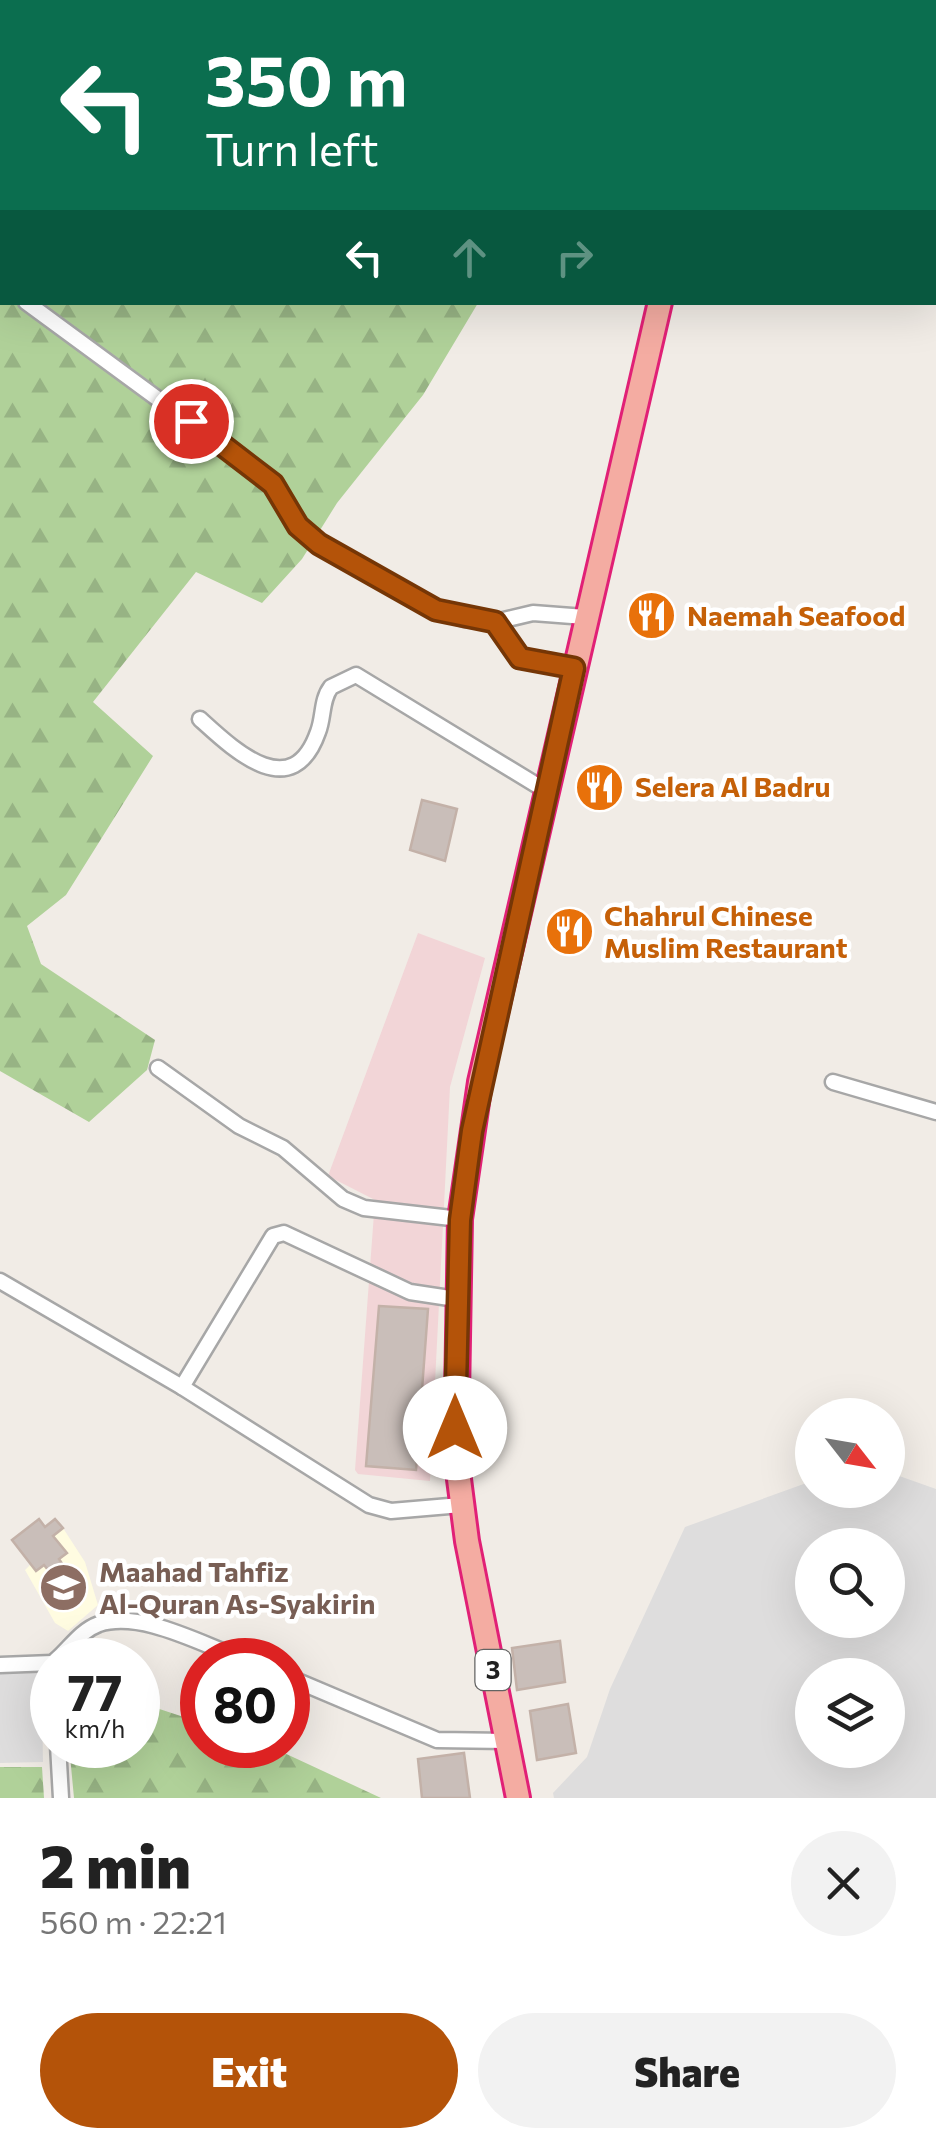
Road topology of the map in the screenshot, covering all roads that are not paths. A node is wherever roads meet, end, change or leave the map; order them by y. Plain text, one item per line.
1 (30, 305) edge
2 (659, 305) edge
3 (585, 617) junction
4 (495, 622) junction
5 (574, 668) junction
6 (200, 719) dead end
7 (548, 792) junction
8 (158, 1068) dead end
9 (833, 1082) dead end
10 (936, 1112) edge
11 (460, 1220) junction
12 (0, 1281) edge
13 (456, 1299) junction
14 (182, 1387) junction
15 (461, 1504) junction
16 (79, 1638) edge
17 (184, 1638) edge
18 (30, 1664) edge
19 (0, 1666) edge
20 (310, 1686) edge
21 (507, 1742) junction
22 (59, 1768) edge
23 (60, 1798) edge
24 (518, 1798) edge

1 - 4 street
2 - 3 highway, 3
3 - 4 street
3 - 5 highway, 3
4 - 5 street
5 - 7 highway, 3
6 - 7 street
7 - 11 highway, 3
8 - 11 street
9 - 10 street
11 - 13 highway, 3
12 - 14 street
13 - 14 street
13 - 15 highway, 3
14 - 15 street
15 - 21 highway, 3
16 - 17 street
18 - 19 street
20 - 21 street
21 - 24 highway, 3
22 - 23 street

